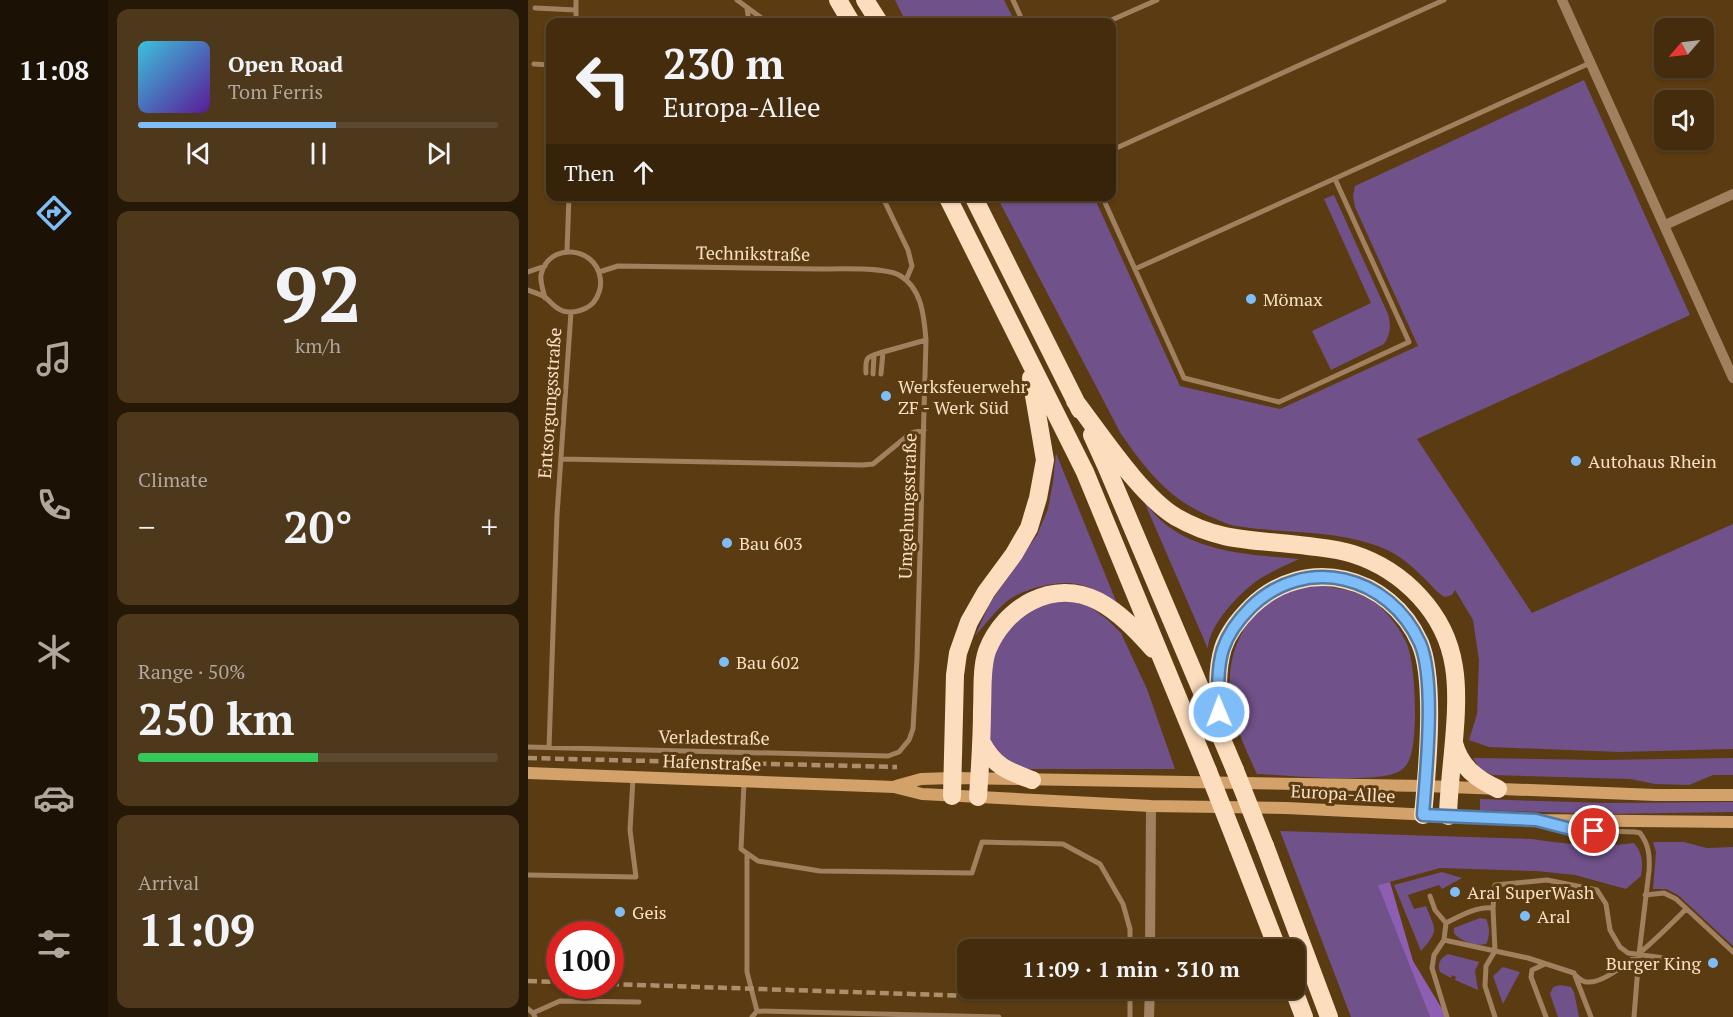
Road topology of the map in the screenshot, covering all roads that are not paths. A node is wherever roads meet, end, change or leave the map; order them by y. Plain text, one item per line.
1 (576, 0) edge
2 (737, 0) edge
3 (838, 0) edge
4 (866, 0) edge
5 (1013, 0) edge
6 (1157, 0) edge
7 (1444, 0) edge
8 (1562, 0) edge
9 (535, 8) dead end
10 (747, 8) junction
11 (576, 10) junction
12 (576, 18) edge
13 (748, 18) edge
14 (761, 18) edge
15 (849, 18) edge
16 (877, 18) edge
17 (1021, 18) edge
18 (1116, 18) edge
19 (1591, 63) junction
20 (534, 64) dead end
21 (546, 65) edge
22 (1116, 148) edge
23 (1335, 179) junction
24 (1733, 194) edge
25 (569, 201) edge
26 (884, 201) edge
27 (950, 201) edge
28 (975, 201) edge
29 (1104, 201) edge
30 (1665, 225) junction
31 (567, 251) junction
32 (545, 266) junction
33 (1135, 269) junction
34 (528, 272) edge
35 (599, 272) junction
36 (906, 280) junction
37 (528, 290) edge
38 (545, 298) junction
39 (571, 312) junction
40 (926, 340) junction
41 (1025, 349) junction
42 (883, 352) junction
43 (869, 374) dead end
44 (881, 374) dead end
45 (1733, 378) edge
46 (1075, 401) junction
47 (924, 430) junction
48 (561, 459) junction
49 (1165, 664) junction
50 (1221, 734) junction
51 (1453, 741) junction
52 (982, 743) junction
53 (528, 747) edge
54 (549, 748) junction
55 (899, 752) joint
56 (528, 773) edge
57 (633, 776) junction
58 (979, 779) junction
59 (1032, 780) junction
60 (744, 781) junction
61 (1425, 786) junction
62 (894, 787) junction
63 (952, 787) junction
64 (1449, 788) junction
65 (1498, 789) junction
66 (1733, 795) edge
67 (978, 797) junction
68 (1151, 806) junction
69 (1423, 815) junction
70 (1448, 816) junction
71 (1536, 820) junction
72 (1733, 822) edge
73 (747, 855) junction
74 (528, 875) edge
75 (1645, 895) junction
76 (1430, 896) dead end
77 (1493, 908) junction
78 (1686, 909) junction
79 (1446, 923) junction
80 (1130, 939) edge
81 (1150, 939) edge
82 (1274, 939) edge
83 (1444, 940) junction
84 (1495, 951) junction
85 (1733, 952) edge
86 (1639, 954) junction
87 (1678, 960) dead end
88 (1545, 964) junction
89 (1574, 974) junction
90 (1130, 999) edge
91 (1150, 999) edge
92 (1297, 999) edge
93 (639, 1002) dead end
94 (757, 1011) junction
95 (532, 1013) edge
96 (752, 1017) edge
97 (999, 1017) edge
98 (1130, 1017) edge
99 (1149, 1017) edge
100 (1304, 1017) edge
101 (1329, 1017) edge
102 (1448, 1017) edge
103 (1495, 1017) edge
104 (1546, 1017) edge
105 (1591, 1017) edge
106 (1634, 1017) edge

1 - 11 lane
2 - 10 lane
3 - 15 highway
4 - 16 highway
5 - 17 lane
6 - 18 lane
7 - 22 lane
8 - 19 street
9 - 11 lane
10 - 13 lane
10 - 14 lane
11 - 12 lane
19 - 23 lane
19 - 30 street
20 - 21 lane
23 - 33 lane
23 - 33 lane
24 - 30 street
25 - 31 lane
26 - 36 lane
27 - 41 highway
28 - 46 highway
29 - 33 lane
30 - 45 street
31 - 32 lane
31 - 35 lane
32 - 34 lane
32 - 38 lane
35 - 36 lane, Technikstraße
35 - 39 lane
36 - 40 lane, Umgehungsstraße
37 - 38 lane
38 - 39 lane
39 - 48 lane, Entsorgungsstraße
40 - 42 lane
40 - 47 lane, Umgehungsstraße
41 - 49 highway
41 - 63 highway
42 - 43 lane
42 - 44 lane
46 - 50 highway
46 - 51 highway
47 - 48 lane
47 - 55 lane, Umgehungsstraße
48 - 54 lane, Entsorgungsstraße
49 - 52 highway
49 - 82 highway, bridge
50 - 61 highway
50 - 101 highway, bridge
51 - 64 highway
51 - 65 highway
52 - 58 highway
52 - 59 highway
53 - 54 lane, Verladestraße
54 - 55 lane, Verladestraße
56 - 57 street, Hafenstraße
57 - 60 street, Hafenstraße
57 - 74 lane
58 - 59 street, Europa-Allee
58 - 63 street, Europa-Allee
58 - 67 highway
59 - 61 street, Europa-Allee
60 - 62 street, Hafenstraße
60 - 73 lane
61 - 64 street, Europa-Allee
61 - 69 highway
62 - 63 street, Hafenstraße
62 - 63 street, Hafenstraße
63 - 67 street, Europa-Allee
64 - 65 street, Europa-Allee
64 - 70 highway
65 - 66 street, Europa-Allee
67 - 68 street, Europa-Allee
68 - 69 street, Europa-Allee
68 - 81 street
69 - 70 street, Europa-Allee
70 - 71 street, Europa-Allee
71 - 72 street, Europa-Allee
71 - 75 lane
73 - 80 lane
73 - 94 lane
75 - 78 lane
75 - 86 lane
76 - 79 lane
77 - 79 lane
77 - 84 lane
77 - 86 lane
78 - 85 lane
78 - 86 lane
79 - 83 lane
83 - 84 lane
83 - 102 lane
84 - 88 lane
84 - 103 lane
86 - 87 lane
86 - 89 lane
86 - 106 lane
88 - 89 lane
88 - 104 lane
89 - 105 lane
90 - 98 lane
91 - 99 street
92 - 100 highway
93 - 95 lane
94 - 96 lane
94 - 97 lane

